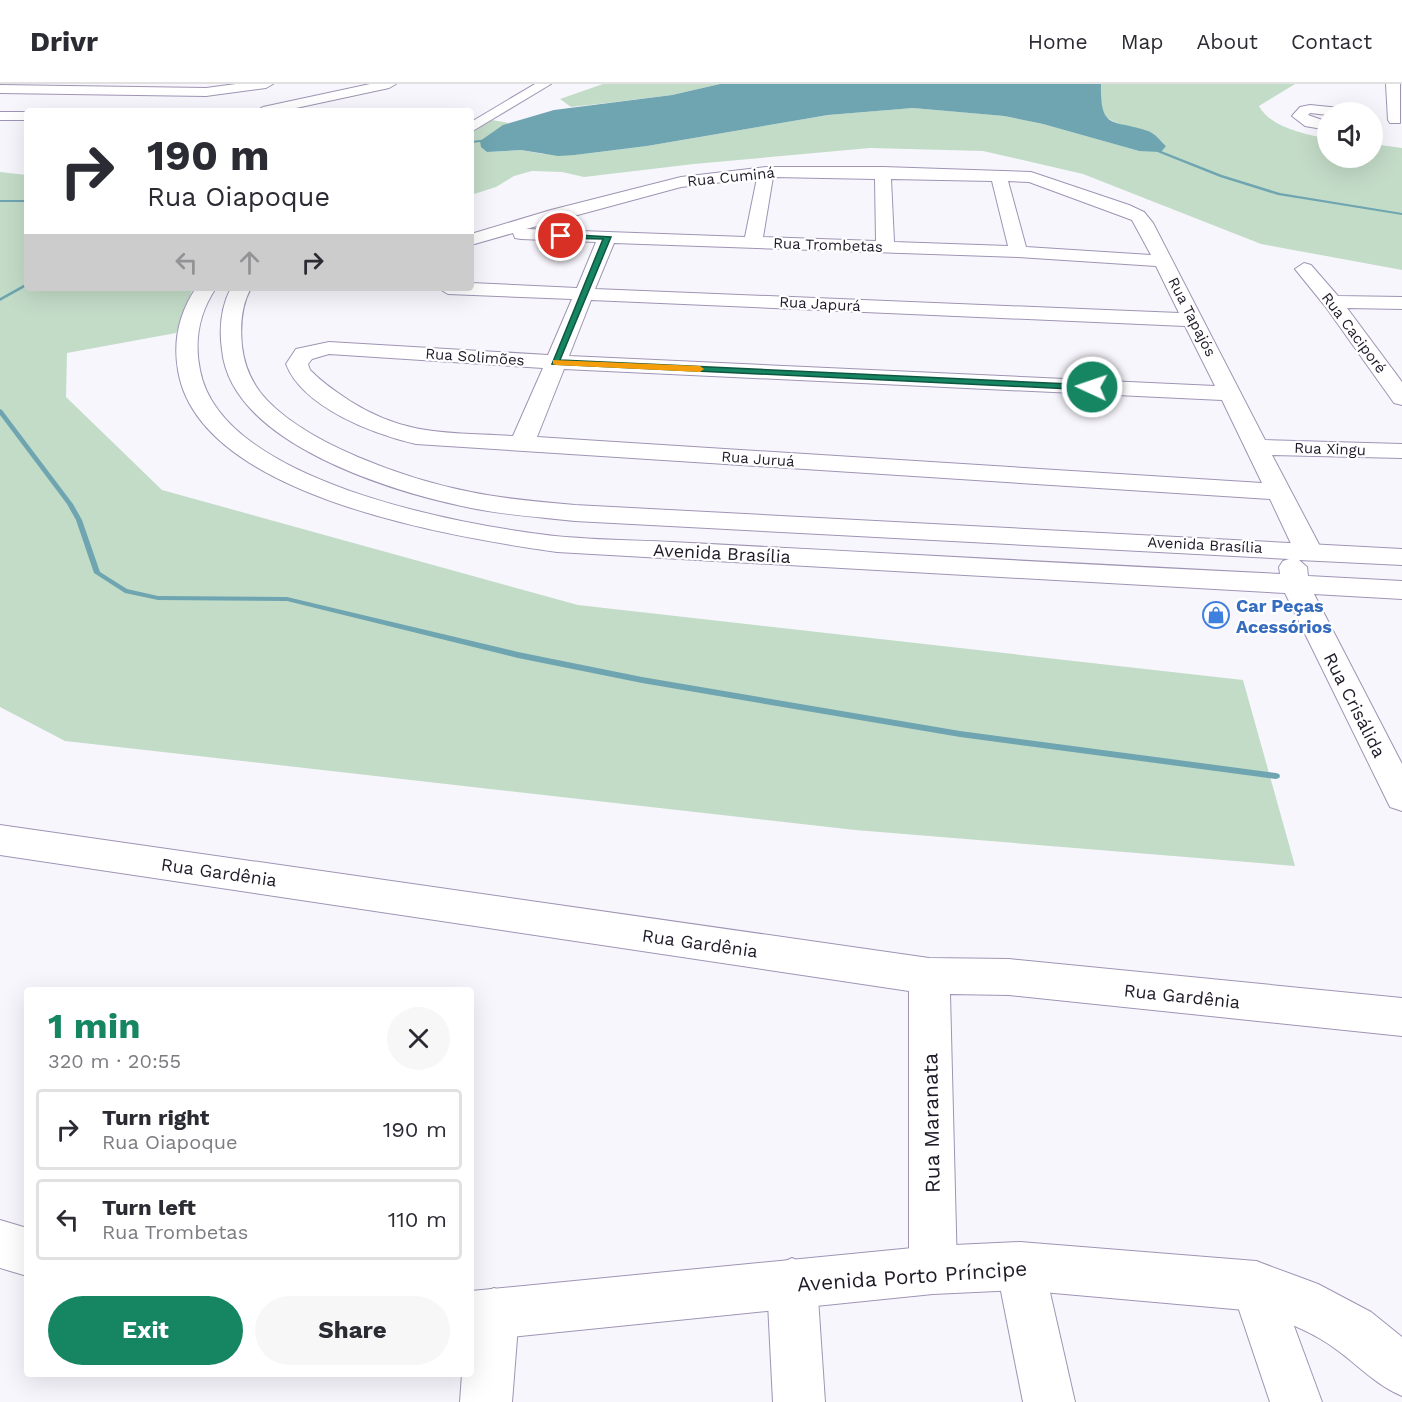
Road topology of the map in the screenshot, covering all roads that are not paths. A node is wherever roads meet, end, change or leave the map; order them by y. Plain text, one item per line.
1 (266, 84) edge
2 (389, 84) edge
3 (405, 84) edge
4 (544, 84) edge
5 (1393, 84) edge
6 (85, 87) edge
7 (0, 89) edge
8 (159, 92) junction
9 (140, 105) dead end
10 (352, 106) dead end
11 (277, 108) edge
12 (1317, 111) edge
13 (0, 116) edge
14 (24, 116) edge
15 (1317, 124) edge
16 (474, 126) edge
17 (1395, 126) edge
18 (766, 172) junction
19 (883, 172) junction
20 (999, 176) junction
21 (492, 233) junction
22 (607, 237) junction
23 (474, 239) edge
24 (753, 243) junction
25 (885, 247) junction
26 (1018, 252) junction
27 (1163, 261) junction
28 (1304, 269) dead end
29 (474, 289) edge
30 (204, 291) edge
31 (240, 291) edge
32 (582, 293) junction
33 (1332, 302) junction
34 (1402, 303) edge
35 (1192, 320) junction
36 (329, 348) joint
37 (555, 362) junction
38 (1232, 394) junction
39 (1402, 398) edge
40 (522, 444) junction
41 (1257, 447) junction
42 (1402, 451) edge
43 (1281, 492) junction
44 (1308, 550) junction
45 (1402, 557) edge
46 (1294, 584) junction
47 (1402, 590) edge
48 (1402, 797) edge
49 (0, 840) edge
50 (929, 976) junction
51 (1402, 1017) edge
52 (0, 1244) edge
53 (24, 1251) edge
54 (1020, 1266) junction
55 (933, 1270) junction
56 (792, 1283) junction
57 (1256, 1286) junction
58 (483, 1315) edge
59 (1402, 1370) edge
60 (486, 1402) edge
61 (799, 1402) edge
62 (1049, 1402) edge
63 (1296, 1402) edge

1 - 8 street
2 - 11 street
3 - 10 street
4 - 16 street
5 - 17 street
6 - 7 street
6 - 8 street
8 - 9 street
12 - 15 street
13 - 14 street
18 - 19 street, Rua Cuminá
18 - 21 street, Rua Cuminá
18 - 24 street
19 - 20 street, Rua Cuminá
19 - 25 street
20 - 26 street
20 - 27 street, Rua Tapajós
21 - 22 street, Rua Trombetas
21 - 23 street, Rua Cuminá
22 - 24 street, Rua Trombetas
22 - 32 street
24 - 25 street, Rua Trombetas
25 - 26 street, Rua Trombetas
26 - 27 street, Rua Trombetas
27 - 35 street, Rua Tapajós
28 - 33 street, Rua Caciporé
29 - 32 street, Rua Japurá
30 - 46 street, Avenida Brasília
31 - 44 street, Avenida Brasília
32 - 35 street, Rua Japurá
32 - 37 street
33 - 34 street
33 - 39 street, Rua Caciporé
35 - 38 street, Rua Tapajós
36 - 37 street, Rua Solimões
36 - 40 street, Rua Juruá
37 - 38 street, Rua Solimões
37 - 40 street
38 - 41 street, Rua Tapajós
40 - 43 street, Rua Juruá
41 - 42 street, Rua Xingu
41 - 43 street, Rua Tapajós
43 - 44 street, Rua Tapajós
44 - 45 street, Avenida Brasília
44 - 46 street
46 - 47 street, Avenida Brasília
46 - 48 street, Rua Crisálida
49 - 50 street, Rua Gardênia
50 - 51 street, Rua Gardênia
50 - 55 street, Rua Maranata
52 - 53 street
54 - 55 street, Avenida Porto Príncipe
54 - 57 street, Avenida Porto Príncipe
54 - 62 street
55 - 56 street, Avenida Porto Príncipe
56 - 58 street, Avenida Porto Príncipe
56 - 61 street
57 - 59 street, Avenida Porto Príncipe
57 - 63 street
58 - 60 street

